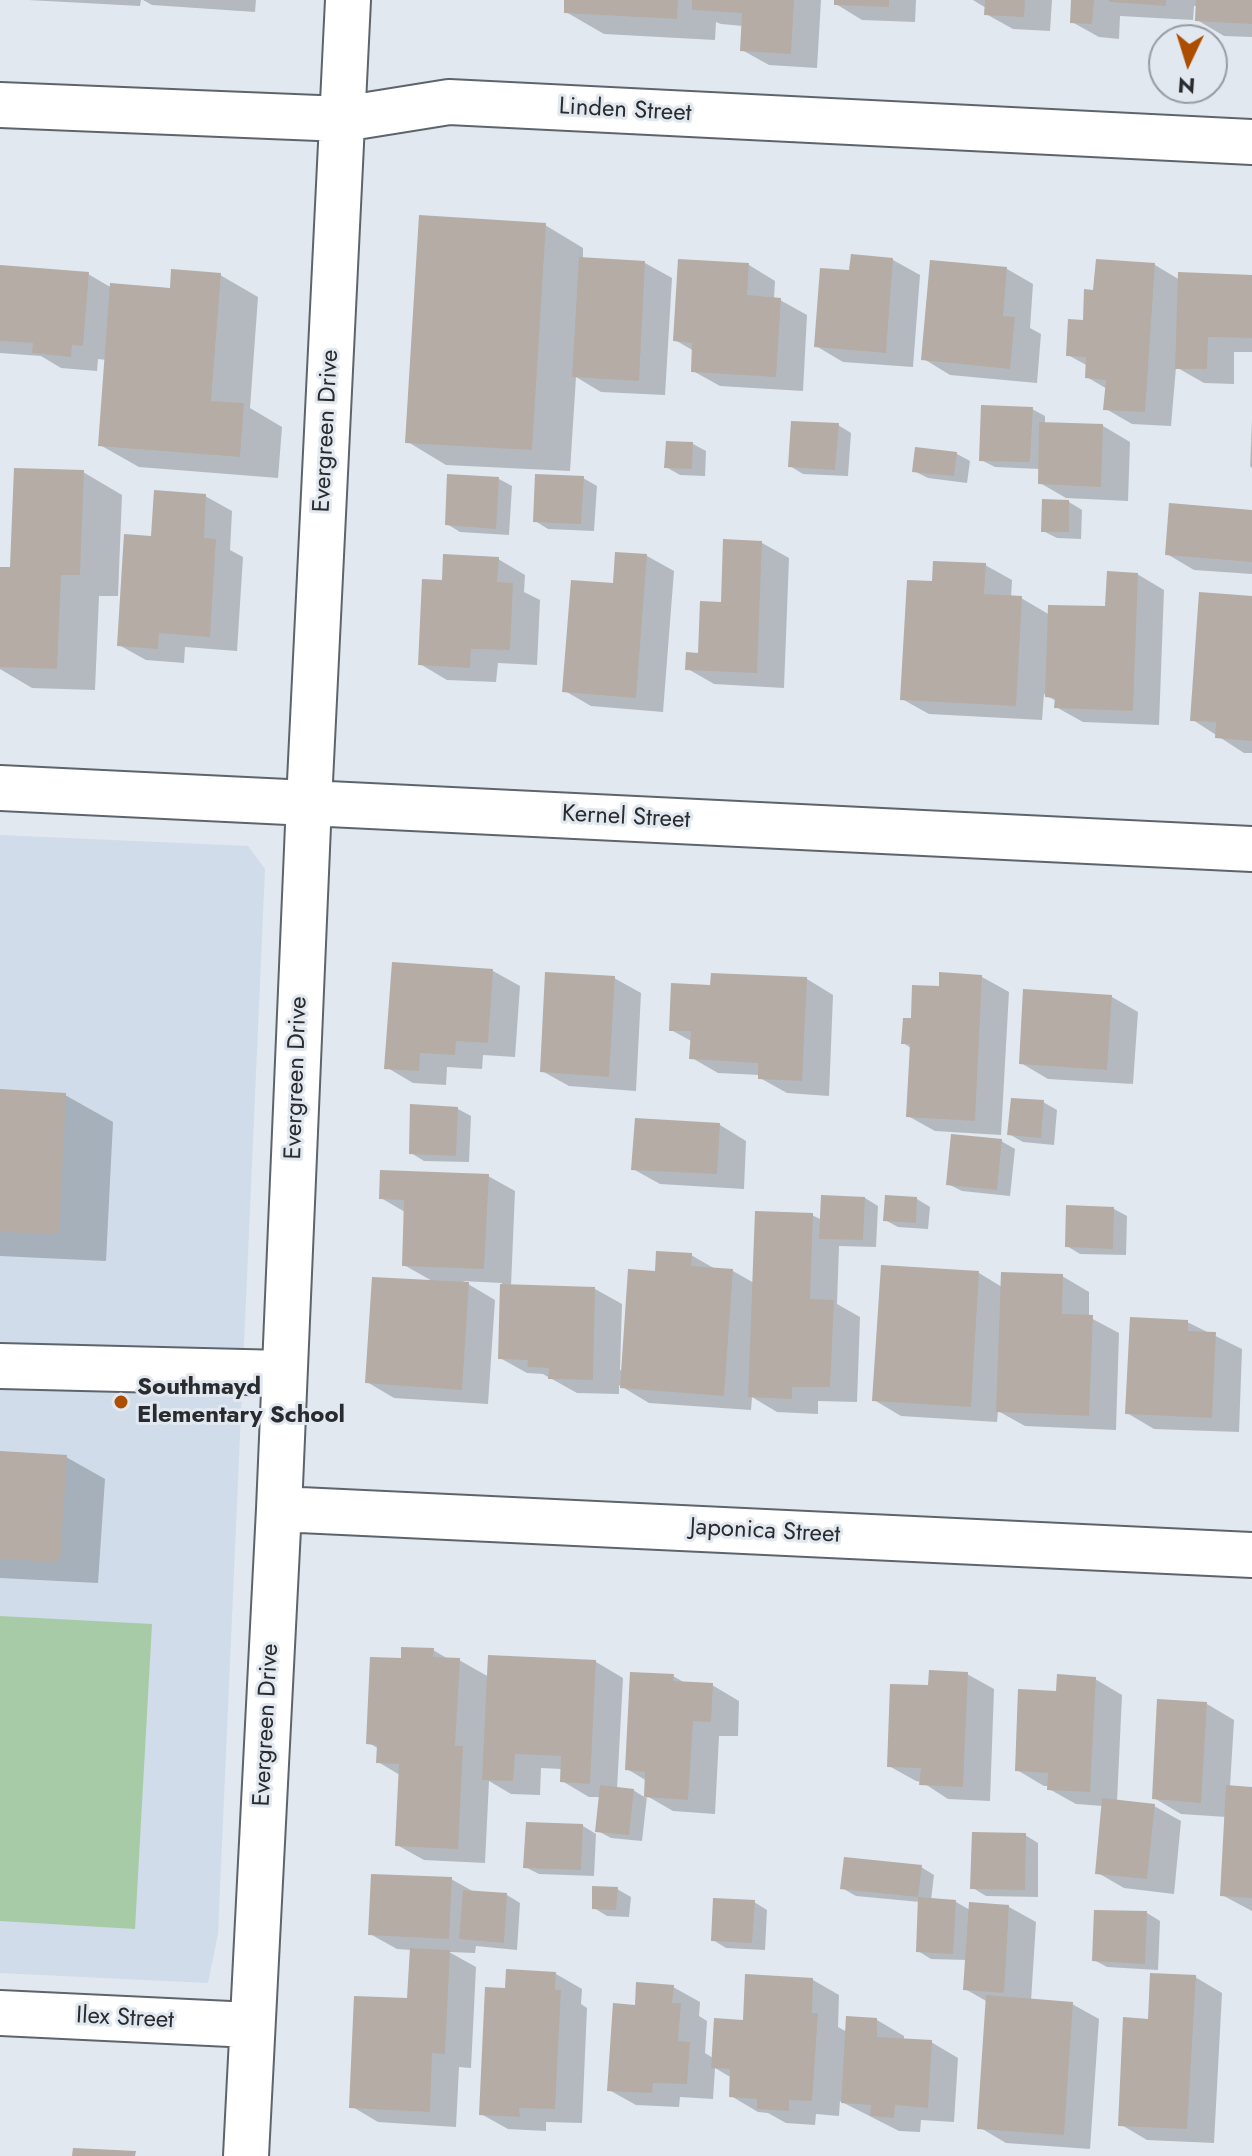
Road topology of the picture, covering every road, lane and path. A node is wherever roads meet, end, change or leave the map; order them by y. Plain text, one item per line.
1 (348, 0) edge
2 (0, 105) edge
3 (343, 119) junction
4 (1252, 142) edge
5 (0, 788) edge
6 (309, 802) junction
7 (1252, 849) edge
8 (0, 1366) edge
9 (284, 1373) junction
10 (279, 1509) junction
11 (1252, 1555) edge
12 (0, 2013) edge
13 (251, 2025) junction
14 (246, 2156) edge

1 - 3 street, Evergreen Drive
2 - 3 street, Linden Street
3 - 4 street, Linden Street
3 - 6 street, Evergreen Drive
5 - 6 street, Kernel Street
6 - 7 street, Kernel Street
6 - 9 street, Evergreen Drive
8 - 9 street
9 - 10 street, Evergreen Drive
10 - 11 street, Japonica Street
10 - 13 street, Evergreen Drive
12 - 13 street, Ilex Street
13 - 14 street, Evergreen Drive

